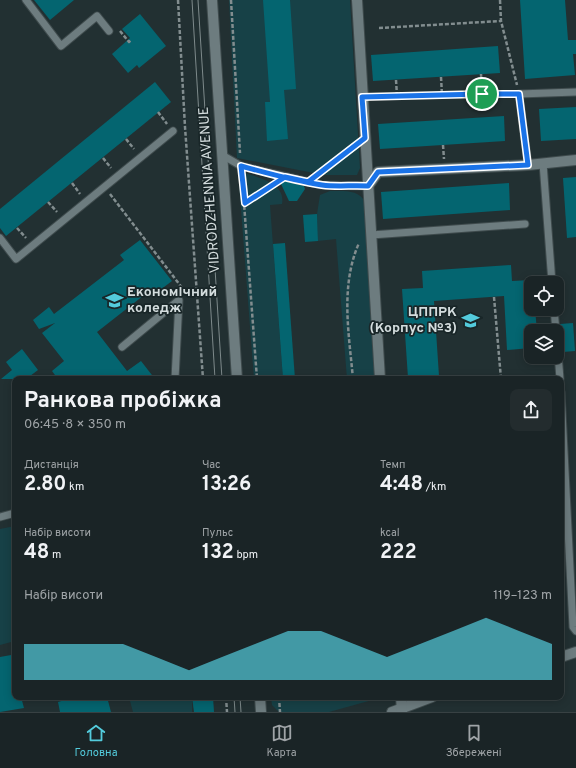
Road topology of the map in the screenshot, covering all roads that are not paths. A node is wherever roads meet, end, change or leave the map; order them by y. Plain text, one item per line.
1 (26, 0) edge
2 (212, 0) edge
3 (357, 0) edge
4 (109, 31) dead end
5 (576, 92) edge
6 (173, 131) dead end
7 (222, 156) junction
8 (576, 160) edge
9 (543, 163) junction
10 (528, 165) junction
11 (368, 186) junction
12 (525, 224) dead end
13 (371, 231) junction
14 (0, 238) edge
15 (551, 276) edge
16 (122, 347) dead end
17 (559, 364) edge
18 (176, 376) edge
19 (237, 376) edge
20 (380, 376) edge
21 (560, 376) edge
22 (564, 446) edge
23 (12, 515) edge
24 (0, 517) edge
25 (576, 631) edge
26 (575, 655) edge
27 (564, 657) edge
28 (260, 700) edge
29 (401, 700) edge
30 (425, 700) edge
31 (399, 711) edge
32 (261, 712) edge

1 - 4 lane
2 - 7 main road, VIDRODZHENNIA AVENUE
3 - 11 main road
5 - 10 lane
6 - 14 lane
7 - 11 lane
7 - 19 main road, VIDRODZHENNIA AVENUE
8 - 9 main road
9 - 10 main road
9 - 15 lane
10 - 11 main road
11 - 13 main road
12 - 13 lane
13 - 20 main road
16 - 18 lane
17 - 21 lane
22 - 25 lane
23 - 24 lane
26 - 27 main road
28 - 32 main road
29 - 31 main road
30 - 31 main road

